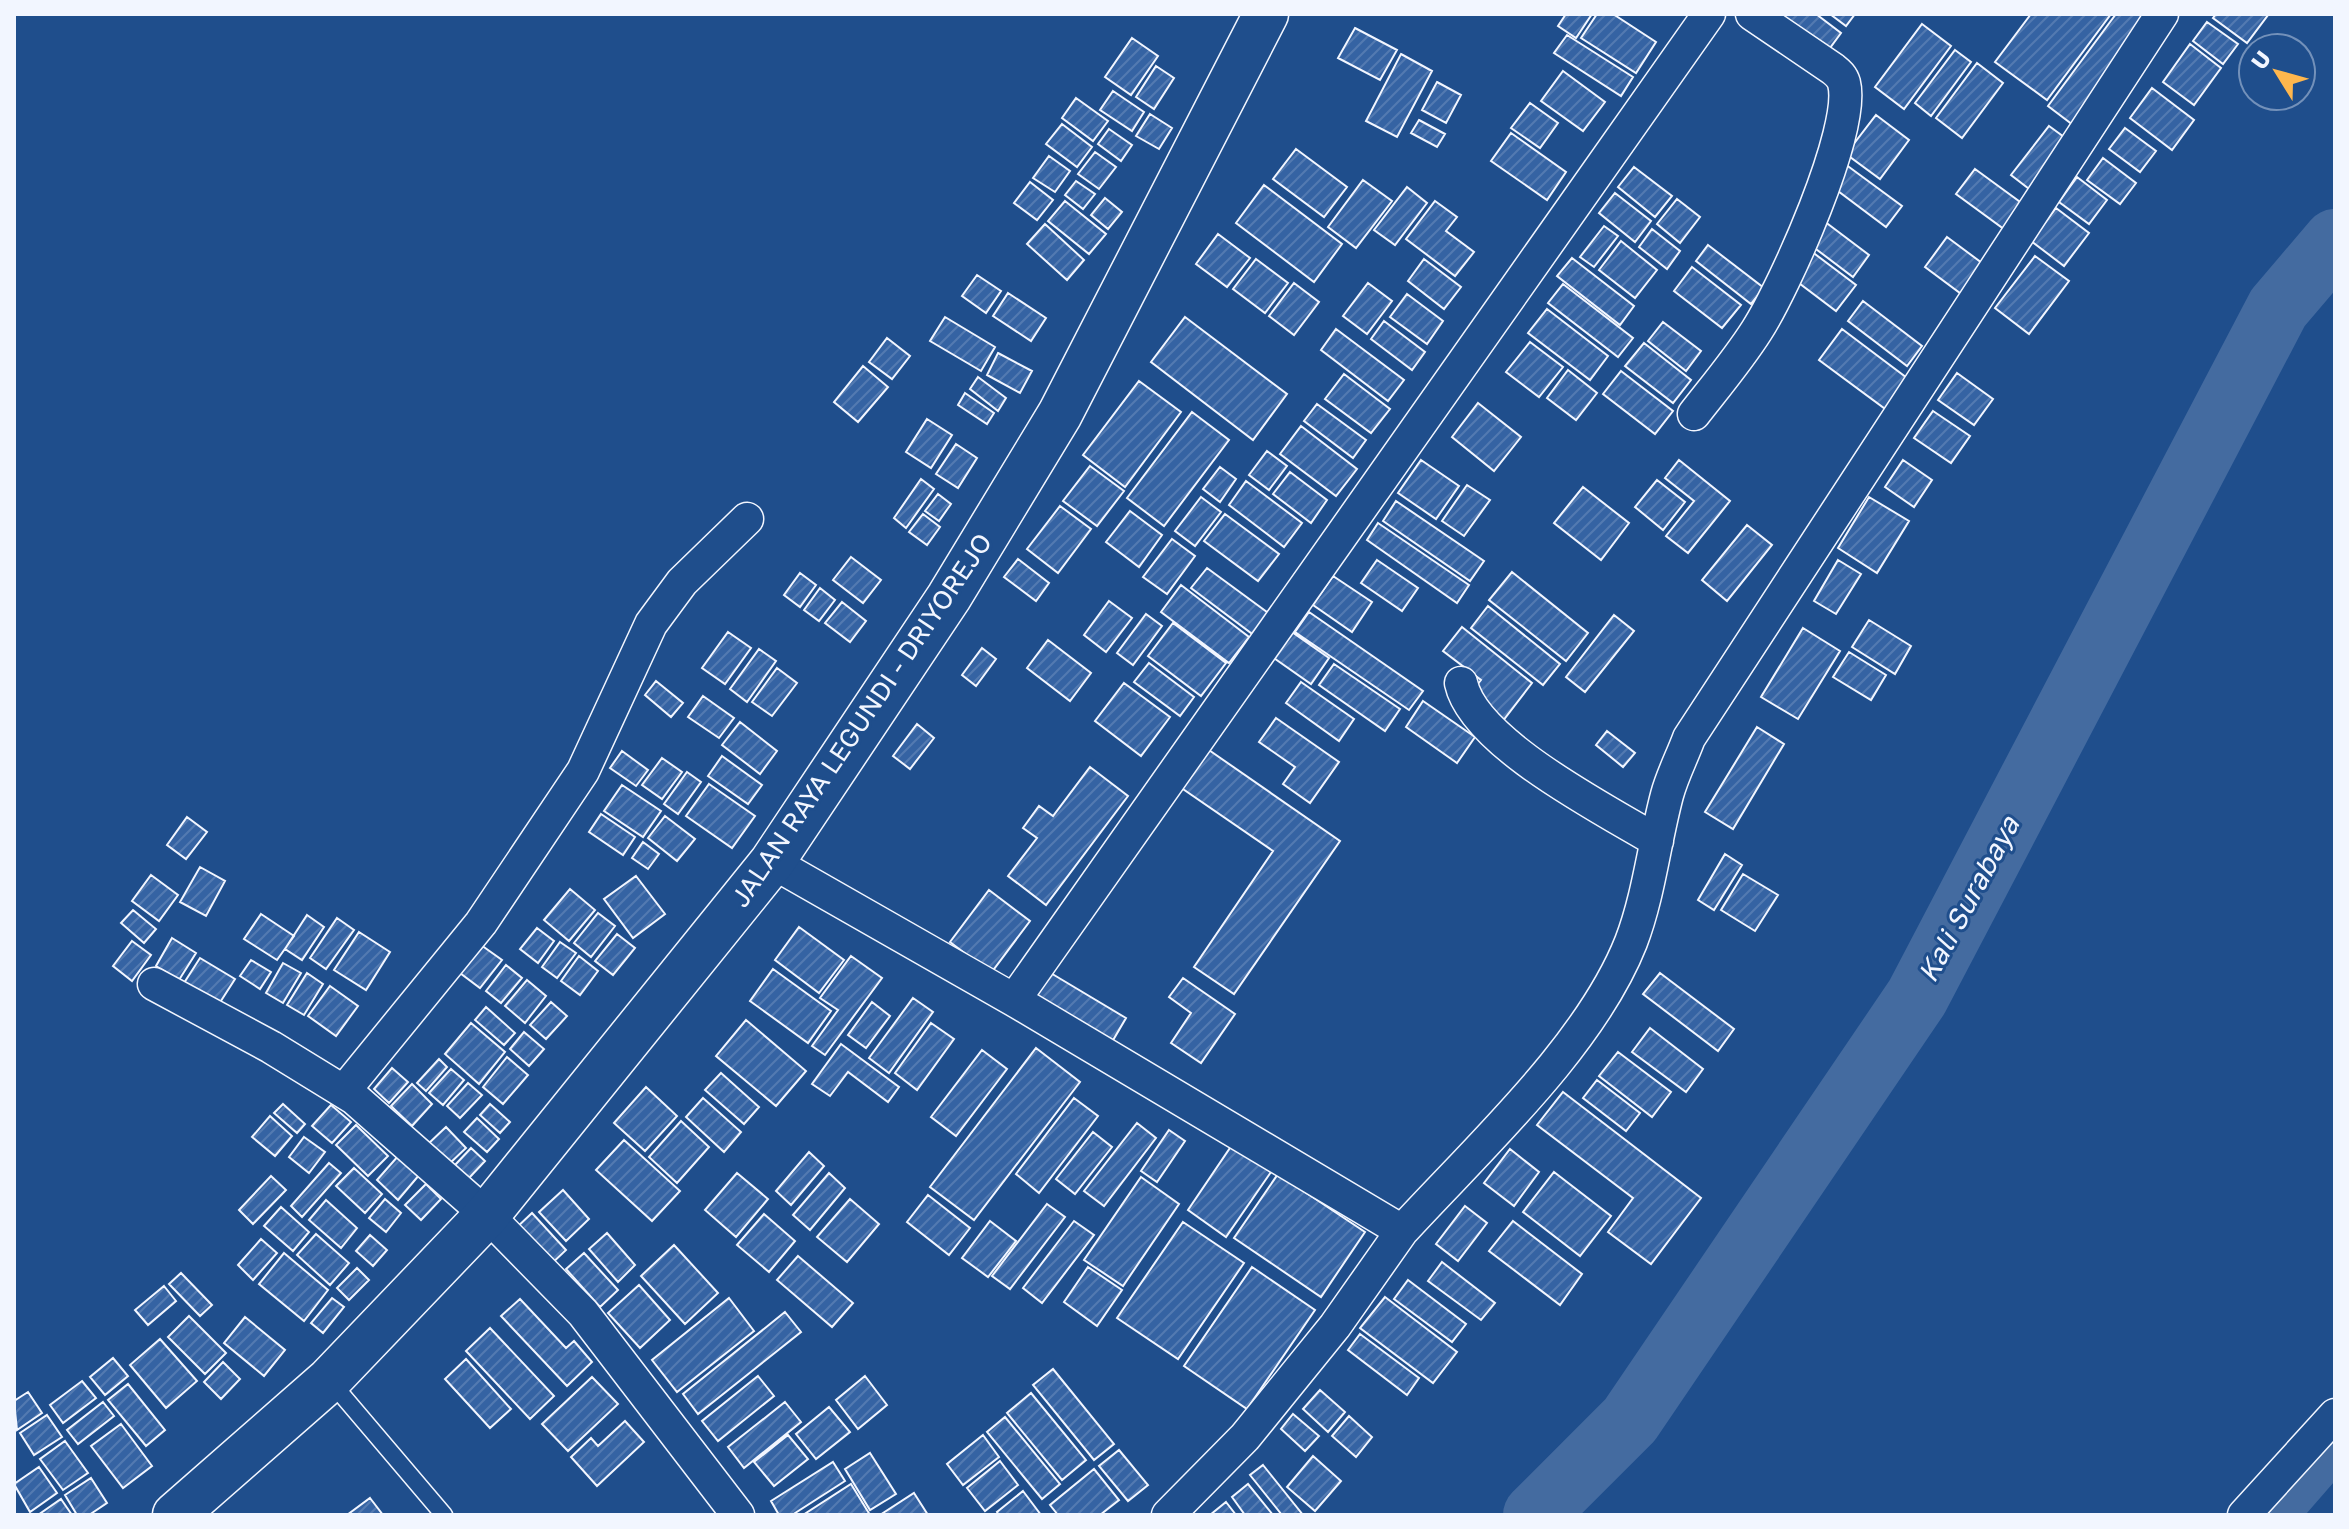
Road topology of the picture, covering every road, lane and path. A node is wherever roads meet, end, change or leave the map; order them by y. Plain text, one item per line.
1 (1266, 14) edge
2 (1709, 14) edge
3 (1752, 14) edge
4 (2162, 14) edge
5 (1694, 414) dead end
6 (747, 519) dead end
7 (1461, 683) dead end
8 (1657, 841) junction
9 (772, 862) junction
10 (154, 984) dead end
11 (1014, 1000) junction
12 (344, 1091) junction
13 (487, 1215) junction
14 (1402, 1231) junction
15 (329, 1380) junction
16 (2335, 1415) edge
17 (175, 1515) edge
18 (444, 1515) edge
19 (738, 1515) edge
20 (1168, 1515) edge
21 (2244, 1515) edge

1 - 9 main road, JALAN RAYA LEGUNDI - DRIYOREJO
2 - 11 street
3 - 5 street
4 - 8 street
6 - 12 street
7 - 8 street
8 - 14 street
9 - 11 street
9 - 13 main road, JALAN RAYA LEGUNDI - DRIYOREJO
10 - 12 street
11 - 14 street
12 - 13 street
13 - 15 main road, JALAN RAYA LEGUNDI - DRIYOREJO
13 - 19 street
14 - 20 street
15 - 17 main road, JALAN RAYA LEGUNDI - DRIYOREJO
15 - 18 lane
16 - 21 street

